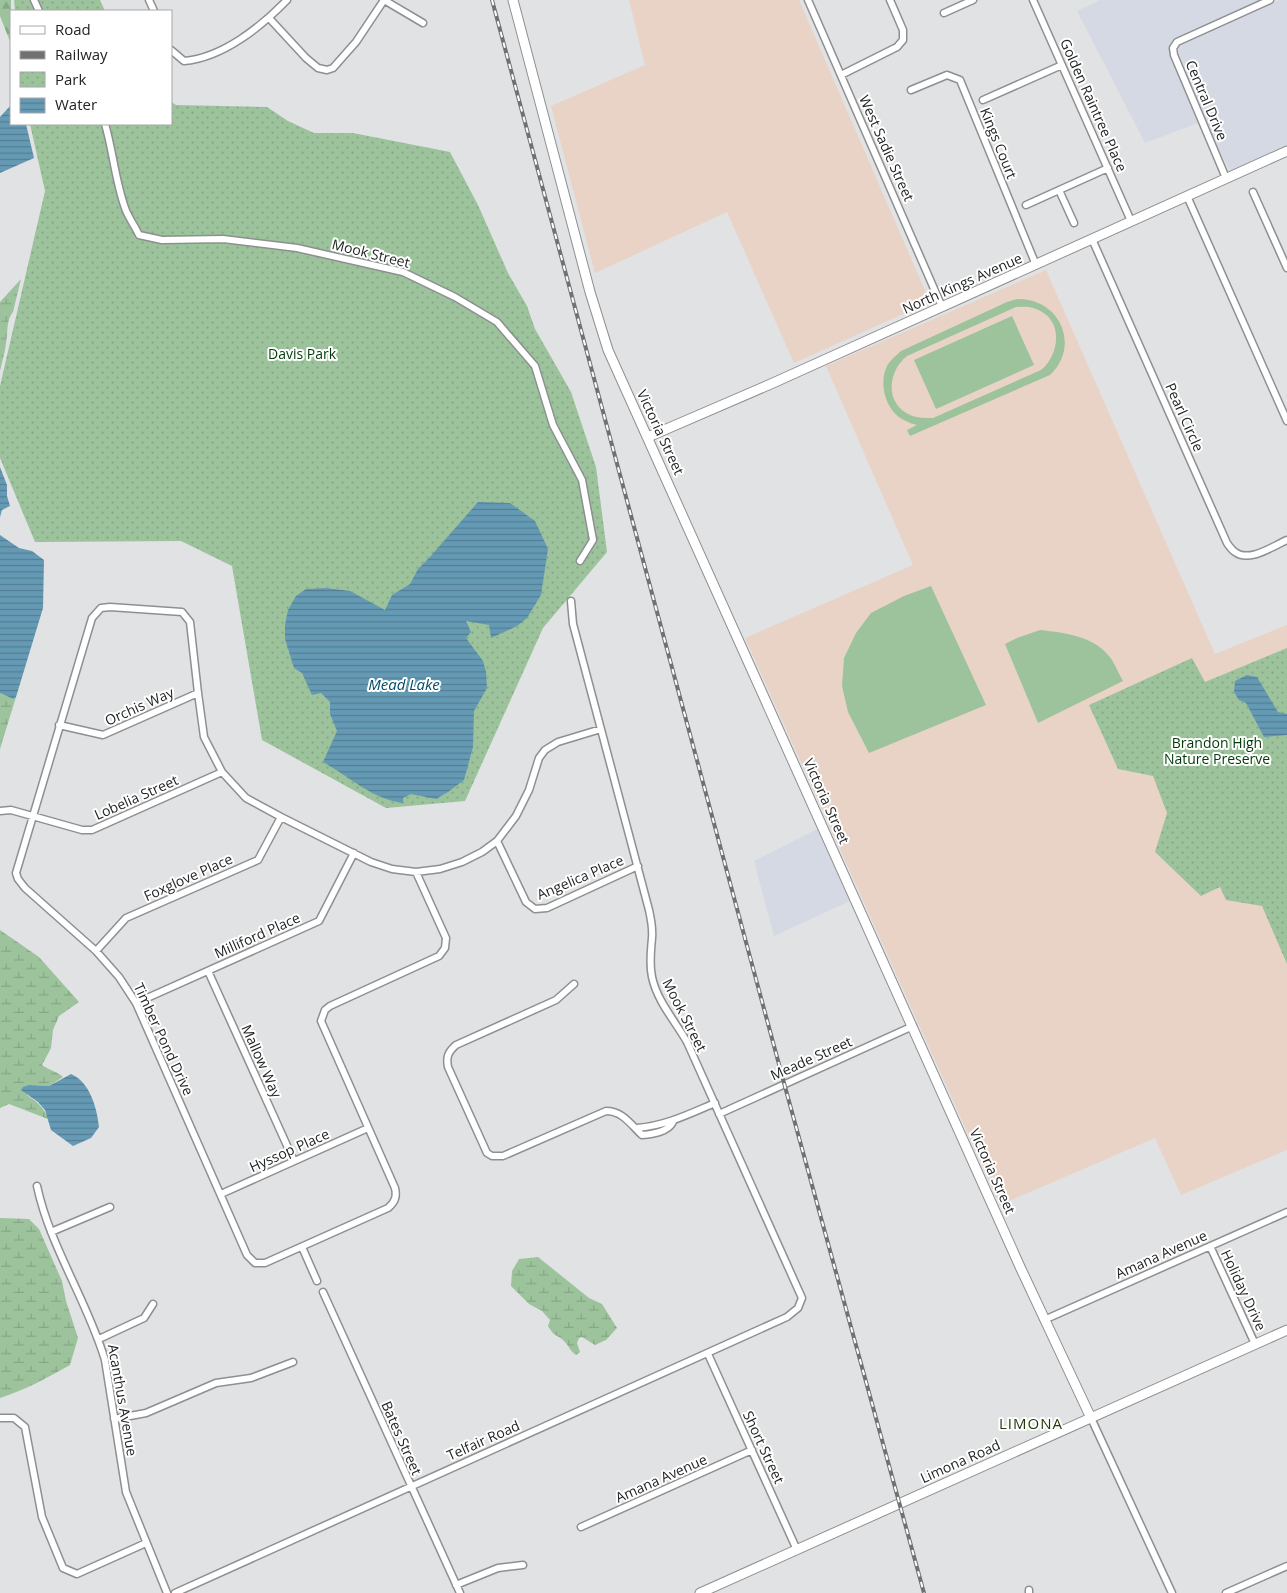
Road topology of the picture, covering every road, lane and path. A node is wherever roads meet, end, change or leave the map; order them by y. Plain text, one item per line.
1 (286, 0) edge
2 (384, 0) edge
3 (513, 0) edge
4 (808, 0) edge
5 (890, 0) edge
6 (973, 0) edge
7 (1033, 0) edge
8 (1270, 0) edge
9 (944, 13) dead end
10 (269, 18) junction
11 (423, 23) dead end
12 (172, 51) edge
13 (1062, 65) junction
14 (841, 75) junction
15 (912, 90) dead end
16 (983, 100) dead end
17 (106, 125) edge
18 (1287, 151) edge
19 (1108, 168) junction
20 (1226, 178) junction
21 (1059, 190) junction
22 (1253, 192) dead end
23 (1187, 196) junction
24 (1026, 204) dead end
25 (1131, 221) junction
26 (1074, 223) dead end
27 (1092, 239) junction
28 (1036, 265) junction
29 (1287, 268) edge
30 (942, 307) junction
31 (1287, 421) edge
32 (648, 437) junction
33 (1287, 540) edge
34 (580, 561) dead end
35 (570, 601) dead end
36 (198, 694) junction
37 (60, 725) junction
38 (602, 729) junction
39 (222, 772) junction
40 (0, 811) edge
41 (34, 816) junction
42 (281, 818) junction
43 (497, 841) junction
44 (354, 853) junction
45 (638, 866) junction
46 (416, 872) junction
47 (96, 951) junction
48 (208, 971) junction
49 (574, 984) dead end
50 (136, 1004) junction
51 (913, 1026) junction
52 (715, 1103) junction
53 (719, 1114) junction
54 (368, 1128) junction
55 (294, 1161) junction
56 (37, 1186) dead end
57 (221, 1194) junction
58 (110, 1207) dead end
59 (1287, 1212) edge
60 (50, 1232) junction
61 (1210, 1246) junction
62 (302, 1247) junction
63 (317, 1281) dead end
64 (323, 1292) dead end
65 (153, 1304) dead end
66 (798, 1308) joint
67 (1044, 1320) junction
68 (1287, 1330) edge
69 (99, 1339) junction
70 (1255, 1344) junction
71 (708, 1354) junction
72 (293, 1362) dead end
73 (0, 1418) edge
74 (1091, 1418) junction
75 (114, 1419) junction
76 (752, 1450) junction
77 (410, 1486) junction
78 (581, 1527) dead end
79 (146, 1543) junction
80 (797, 1550) junction
81 (523, 1565) dead end
82 (1287, 1566) edge
83 (456, 1585) junction
84 (167, 1593) edge
85 (175, 1593) edge
86 (460, 1593) edge
87 (700, 1593) edge
88 (1172, 1593) edge
89 (1226, 1593) edge

1 - 10 street
2 - 10 street
2 - 11 street
3 - 32 street, Victoria Street
4 - 14 street, West Sadie Street
5 - 14 street
6 - 9 street
7 - 13 street, Golden Raintree Place
8 - 20 street, Central Drive
10 - 12 street
13 - 16 street
13 - 19 street, Golden Raintree Place
14 - 30 street, West Sadie Street
15 - 28 street, Kings Court
17 - 34 street, Mook Street
18 - 20 street, North Kings Avenue
19 - 21 street
19 - 25 street, Golden Raintree Place
20 - 23 street, North Kings Avenue
21 - 24 street
21 - 26 street
22 - 29 street
23 - 25 street, North Kings Avenue
23 - 31 street
25 - 27 street, North Kings Avenue
27 - 28 street, North Kings Avenue
27 - 33 street, Pearl Circle
28 - 30 street, North Kings Avenue
30 - 32 street, North Kings Avenue
32 - 51 street, Victoria Street
35 - 38 street, Mook Street
36 - 37 street, Orchis Way
36 - 37 street, Timber Pond Drive
36 - 39 street, Timber Pond Drive
37 - 41 street, Timber Pond Drive
38 - 43 street
38 - 45 street, Mook Street
39 - 41 street, Lobelia Street
39 - 42 street, Timber Pond Drive
40 - 41 street, Lobelia Street
41 - 47 street, Timber Pond Drive
42 - 44 street, Timber Pond Drive
42 - 47 street, Foxglove Place
43 - 45 street, Angelica Place
43 - 46 street, Timber Pond Drive
44 - 46 street, Timber Pond Drive
44 - 48 street, Milliford Place
45 - 52 street, Mook Street
46 - 54 street, Timber Pond Drive
47 - 50 street, Timber Pond Drive
48 - 50 street, Milliford Place
48 - 55 street, Mallow Way
49 - 52 street
50 - 57 street, Timber Pond Drive
51 - 53 street, Meade Street
51 - 67 street, Victoria Street
52 - 53 street, Mook Street
53 - 66 street, Mook Street
54 - 55 street, Hyssop Place
54 - 62 street, Timber Pond Drive
55 - 57 street, Hyssop Place
56 - 60 street, Acanthus Avenue
57 - 62 street, Timber Pond Drive
58 - 60 street
59 - 61 street, Amana Avenue
60 - 69 street, Acanthus Avenue
61 - 67 street, Amana Avenue
61 - 70 street, Holiday Drive
62 - 63 street
64 - 77 street, Bates Street
65 - 69 street
66 - 71 street, Telfair Road
67 - 74 street, Victoria Street
68 - 70 street, Limona Road
69 - 75 street, Acanthus Avenue
70 - 74 street, Limona Road
71 - 76 street, Short Street
71 - 77 street, Telfair Road
72 - 75 street
73 - 79 street
74 - 80 street, Limona Road
74 - 88 street, Victoria Street
75 - 79 street, Acanthus Avenue
76 - 78 street, Amana Avenue
76 - 80 street, Short Street
77 - 83 street, Bates Street
77 - 85 street, Telfair Road
79 - 84 street, Acanthus Avenue
80 - 87 street, Limona Road
81 - 83 street
82 - 89 street
83 - 86 street, Bates Street

